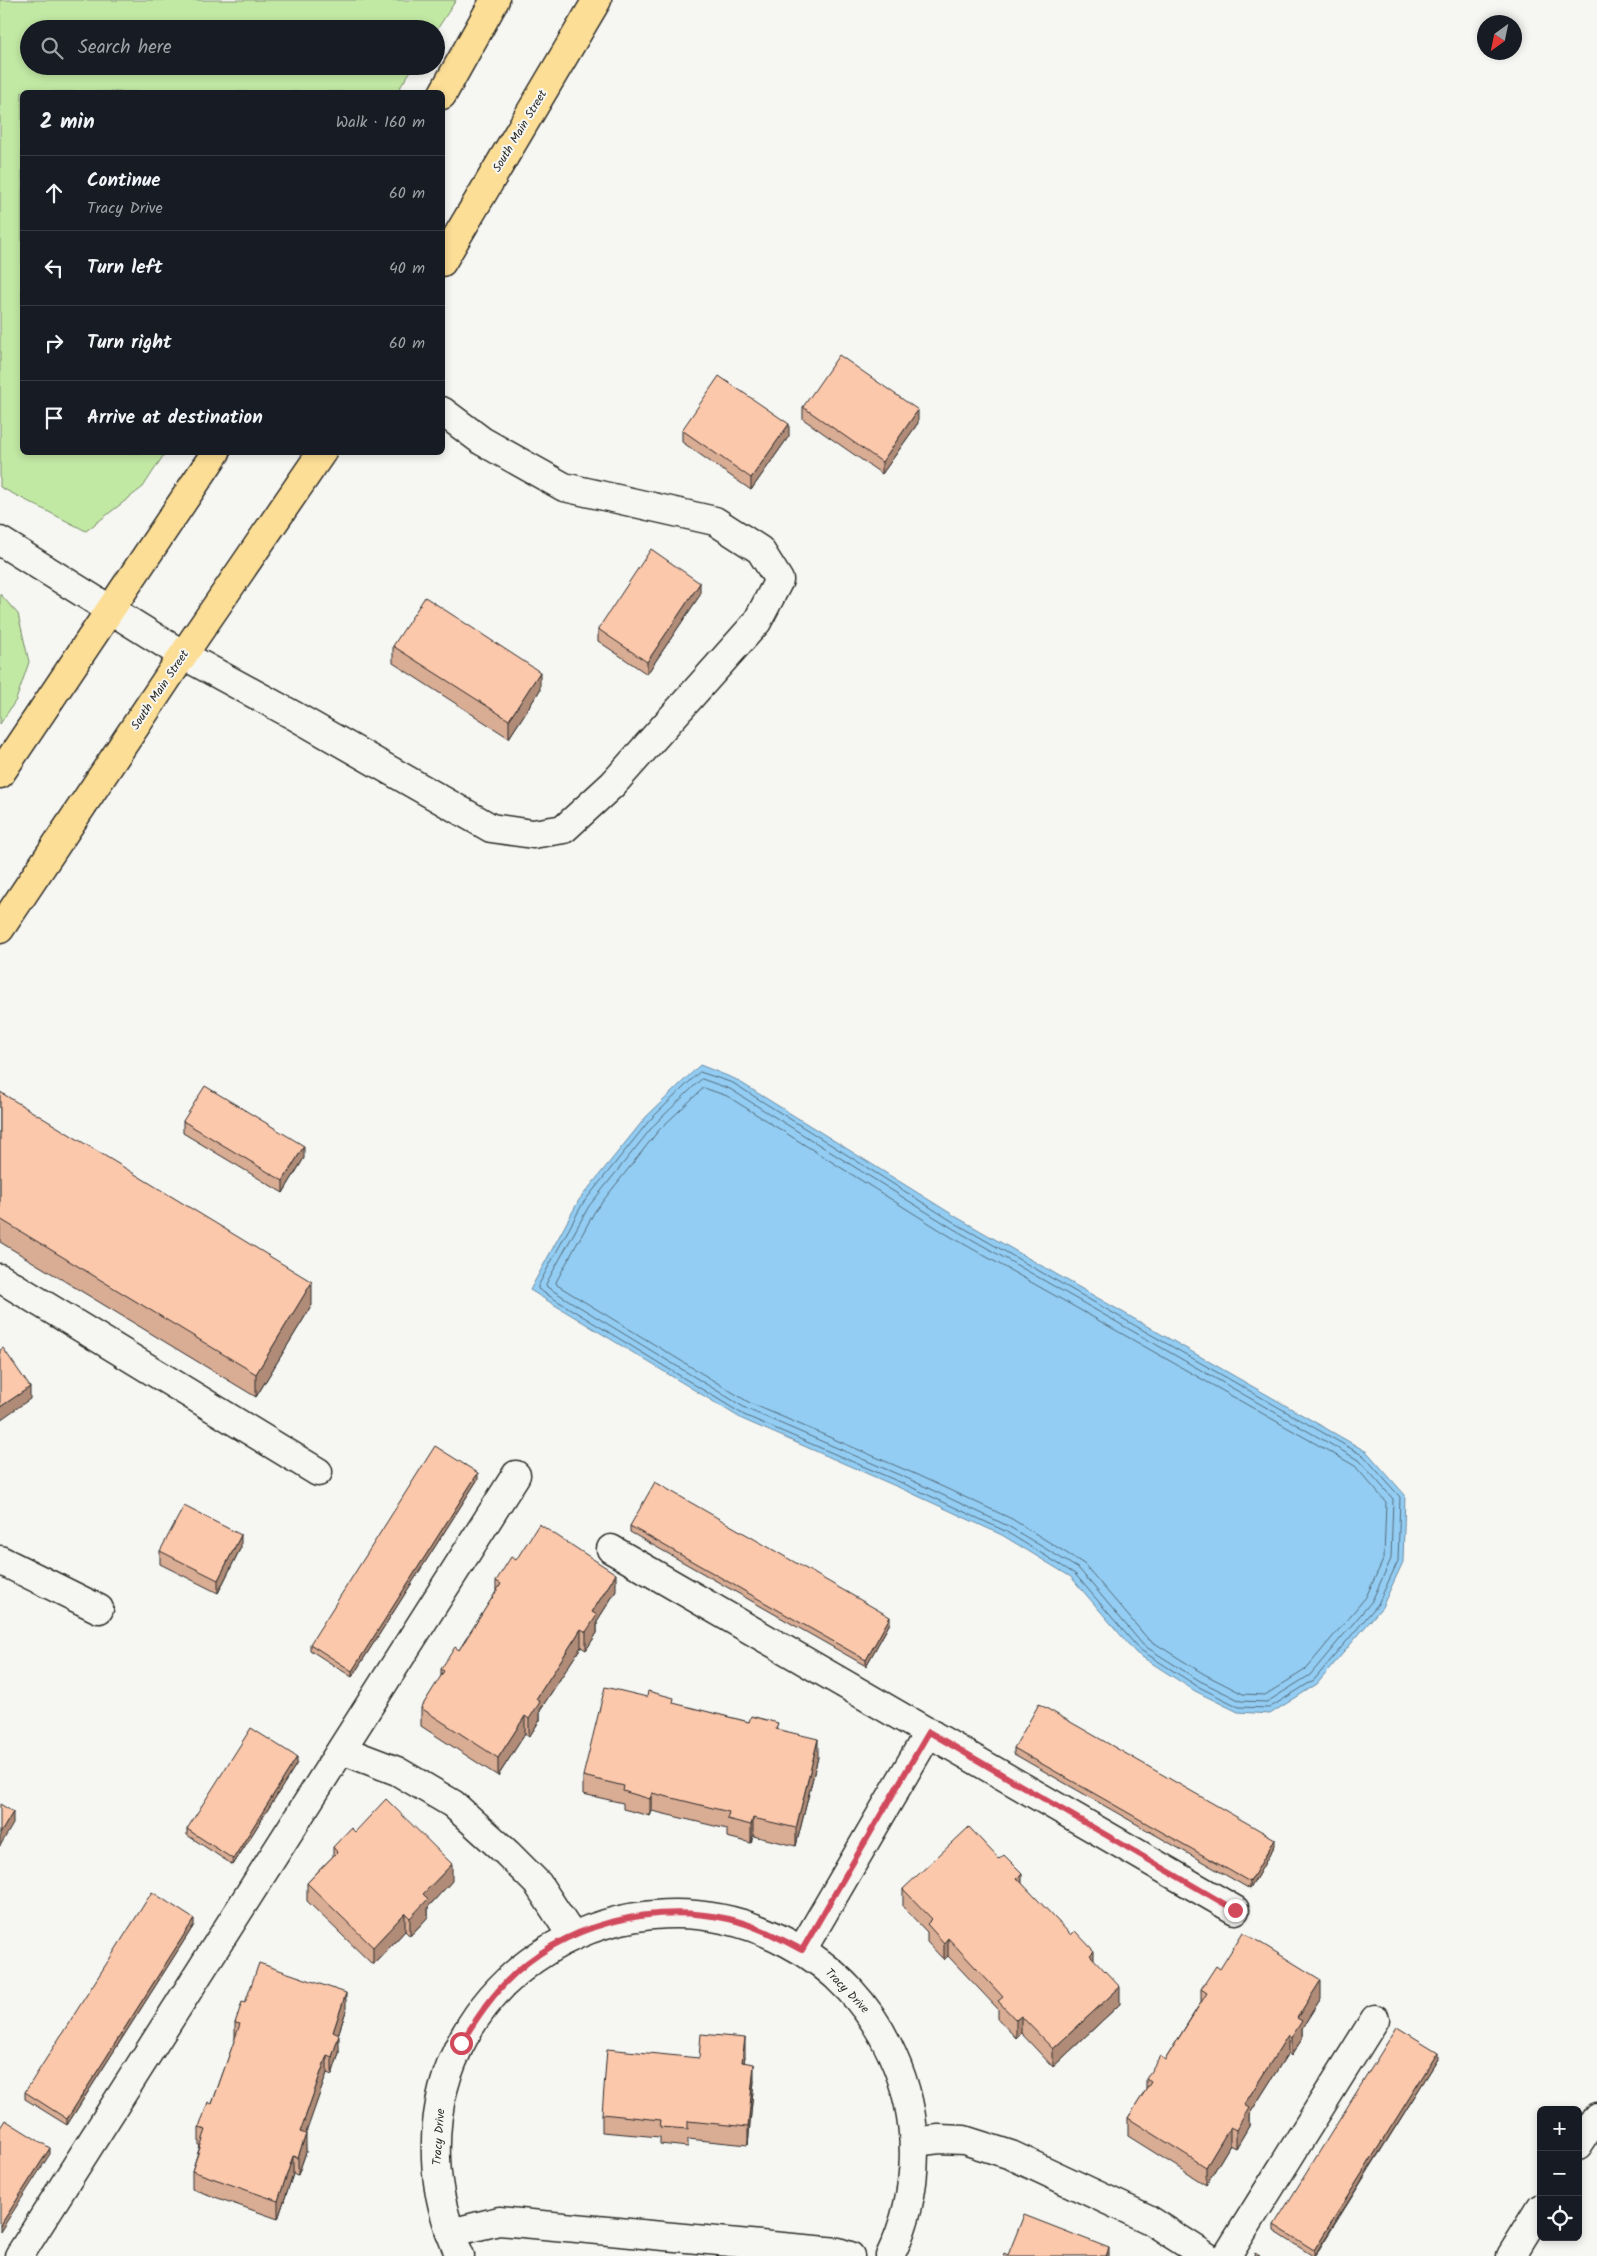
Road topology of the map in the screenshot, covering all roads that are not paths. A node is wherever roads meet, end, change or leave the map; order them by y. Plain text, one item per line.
1 (495, 0) edge
2 (597, 0) edge
3 (445, 90) edge
4 (445, 257) edge
5 (445, 413) edge
6 (214, 455) edge
7 (320, 455) edge
8 (0, 541) edge
9 (110, 610) junction
10 (183, 656) junction
11 (0, 774) edge
12 (0, 929) edge
13 (0, 1278) edge
14 (318, 1472) dead end
15 (516, 1475) dead end
16 (611, 1549) dead end
17 (0, 1560) edge
18 (99, 1609) dead end
19 (929, 1732) junction
20 (342, 1750) junction
21 (1235, 1910) dead end
22 (572, 1936) junction
23 (802, 1950) junction
24 (1375, 2019) dead end
25 (1597, 2117) edge
26 (1582, 2140) edge
27 (915, 2142) junction
28 (1537, 2214) edge
29 (455, 2245) edge
30 (19, 2256) edge
31 (850, 2256) edge
32 (890, 2256) edge
33 (1206, 2256) edge
34 (1227, 2256) edge
35 (1511, 2256) edge

1 - 3 highway
2 - 4 highway, South Main Street
5 - 10 street
6 - 9 highway
7 - 10 highway, South Main Street
8 - 9 street
9 - 10 street
9 - 11 highway
10 - 12 highway, South Main Street
13 - 14 street
15 - 20 street
16 - 19 street
17 - 18 street
19 - 21 street
19 - 23 street
20 - 22 street
20 - 30 street
22 - 23 street, Tracy Drive
22 - 29 street, Tracy Drive
23 - 27 street, Tracy Drive
24 - 34 street
25 - 26 street
27 - 32 street, Tracy Drive
27 - 33 street
28 - 35 street
29 - 31 street

